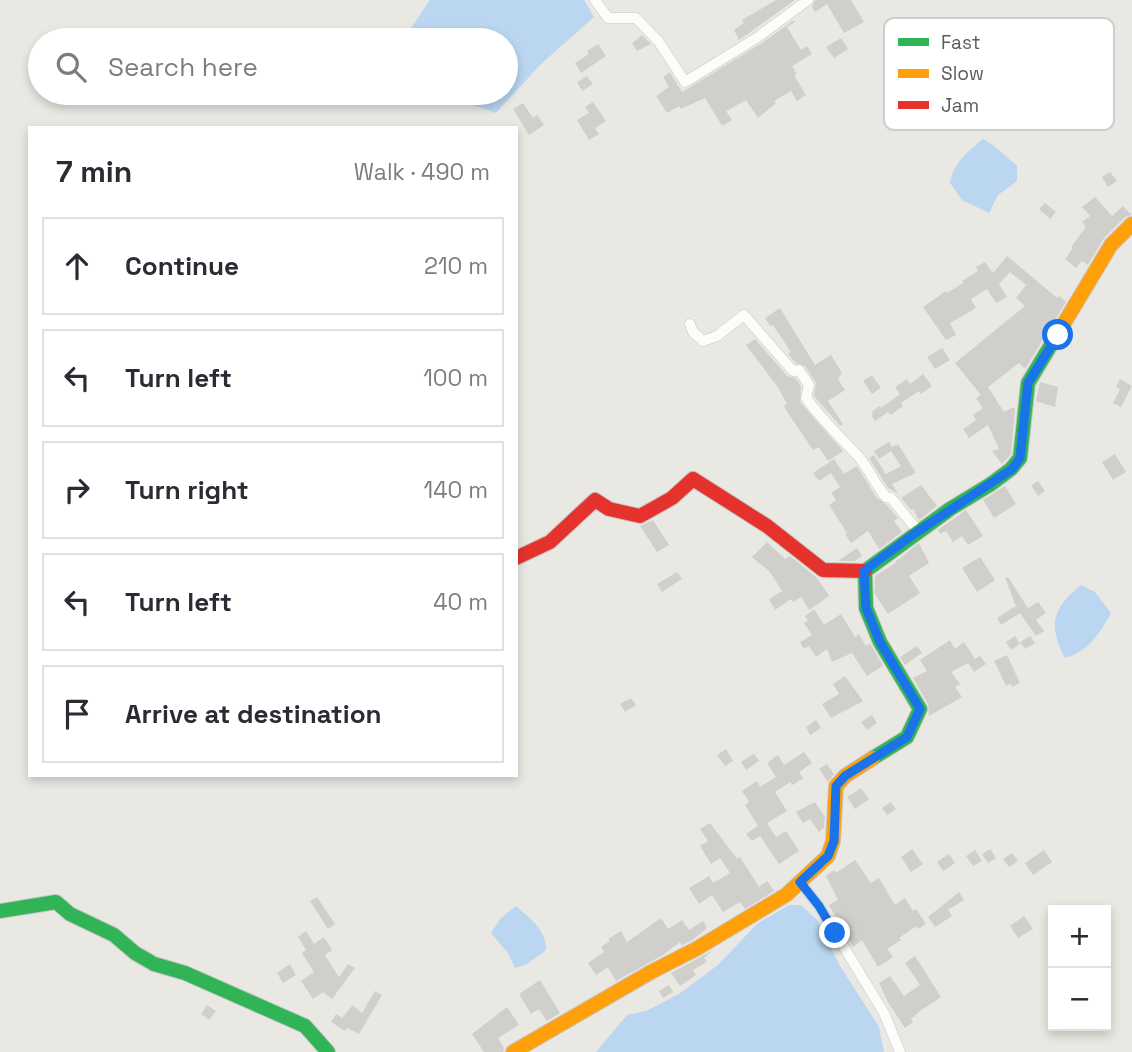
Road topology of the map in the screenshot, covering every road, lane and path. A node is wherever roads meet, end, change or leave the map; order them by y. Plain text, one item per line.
1 (596, 0) edge
2 (808, 0) edge
3 (1132, 224) edge
4 (691, 324) dead end
5 (918, 531) junction
6 (518, 558) edge
7 (864, 571) junction
8 (800, 882) junction
9 (0, 911) edge
10 (328, 1052) edge
11 (513, 1052) edge
12 (900, 1052) edge

1 - 2 street
3 - 5 street
4 - 5 street
5 - 7 street
6 - 7 street
7 - 8 street
8 - 11 street
8 - 12 street
9 - 10 street

